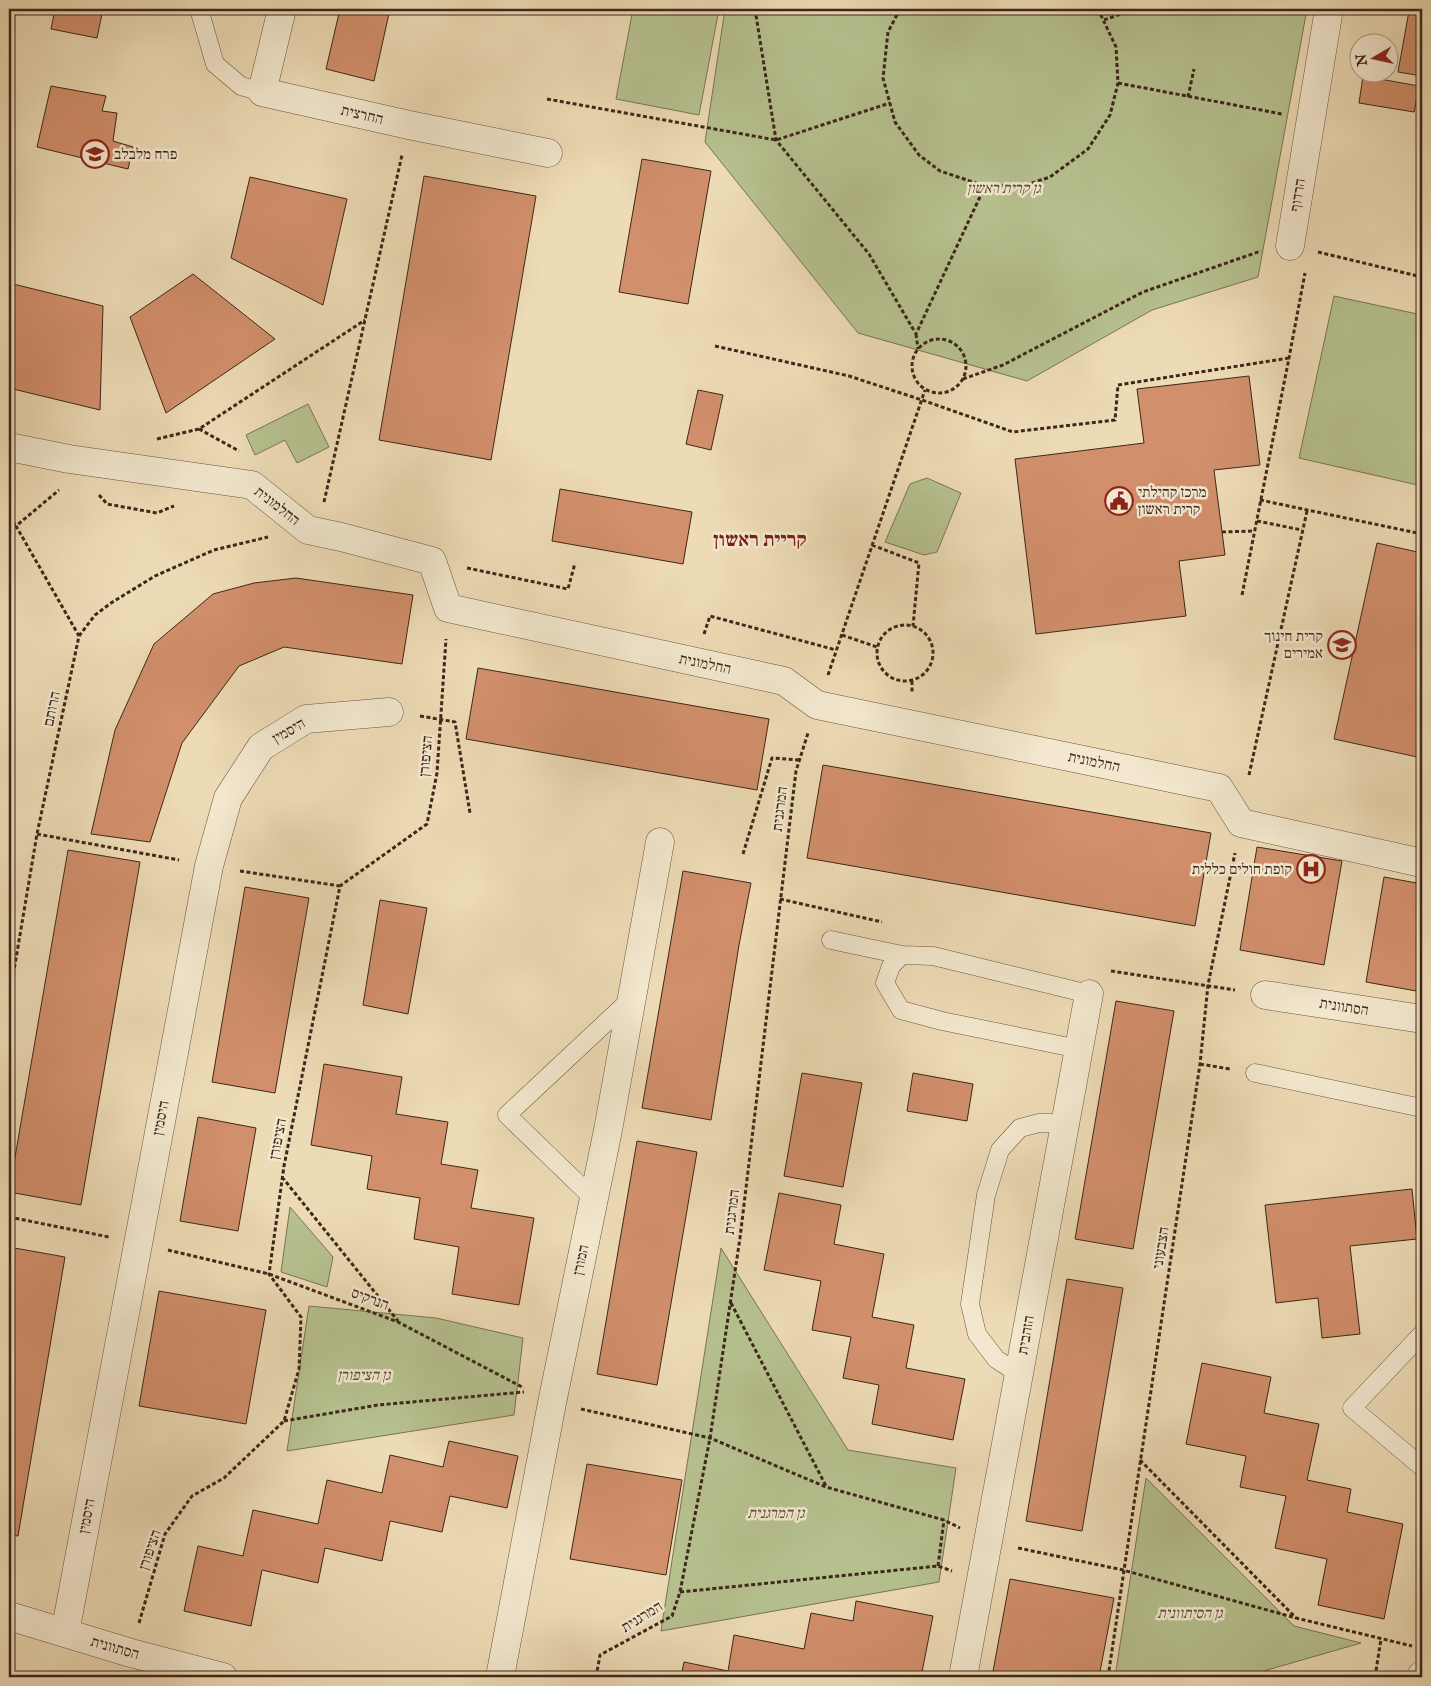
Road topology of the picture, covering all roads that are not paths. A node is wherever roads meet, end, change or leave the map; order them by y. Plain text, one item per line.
1 (198, 9) edge
2 (282, 9) edge
3 (1329, 9) edge
4 (262, 92) junction
5 (548, 153) dead end
6 (1301, 248) road end
7 (9, 447) edge
8 (390, 712) dead end
9 (660, 842) dead end
10 (1422, 863) edge
11 (831, 940) dead end
12 (902, 954) junction
13 (1089, 994) joint
14 (1265, 995) dead end
15 (631, 999) junction
16 (1422, 1019) edge
17 (1079, 1049) junction
18 (1255, 1073) road end
19 (1422, 1108) edge
20 (1065, 1123) junction
21 (594, 1199) junction
22 (1422, 1334) edge
23 (1019, 1374) junction
24 (1422, 1467) edge
25 (9, 1616) edge
26 (65, 1633) junction
27 (223, 1677) edge
28 (500, 1677) edge
29 (963, 1677) edge

1 - 4 lane
2 - 4 street
3 - 6 street, הרדוף
4 - 5 street, החרצית
7 - 10 street, החלמונית
8 - 26 street, היסמין
9 - 15 street, המורן
11 - 12 lane
12 - 13 lane
12 - 17 lane
13 - 17 street, הזהבית
14 - 16 street, הסתוונית
15 - 21 street, המורן
15 - 21 lane
17 - 20 street, הזהבית
18 - 19 lane
20 - 23 street, הזהבית
20 - 23 lane
21 - 28 street, המורן
22 - 24 lane
23 - 29 street, הזהבית
25 - 26 street, הסתוונית
26 - 27 street, הסתוונית

